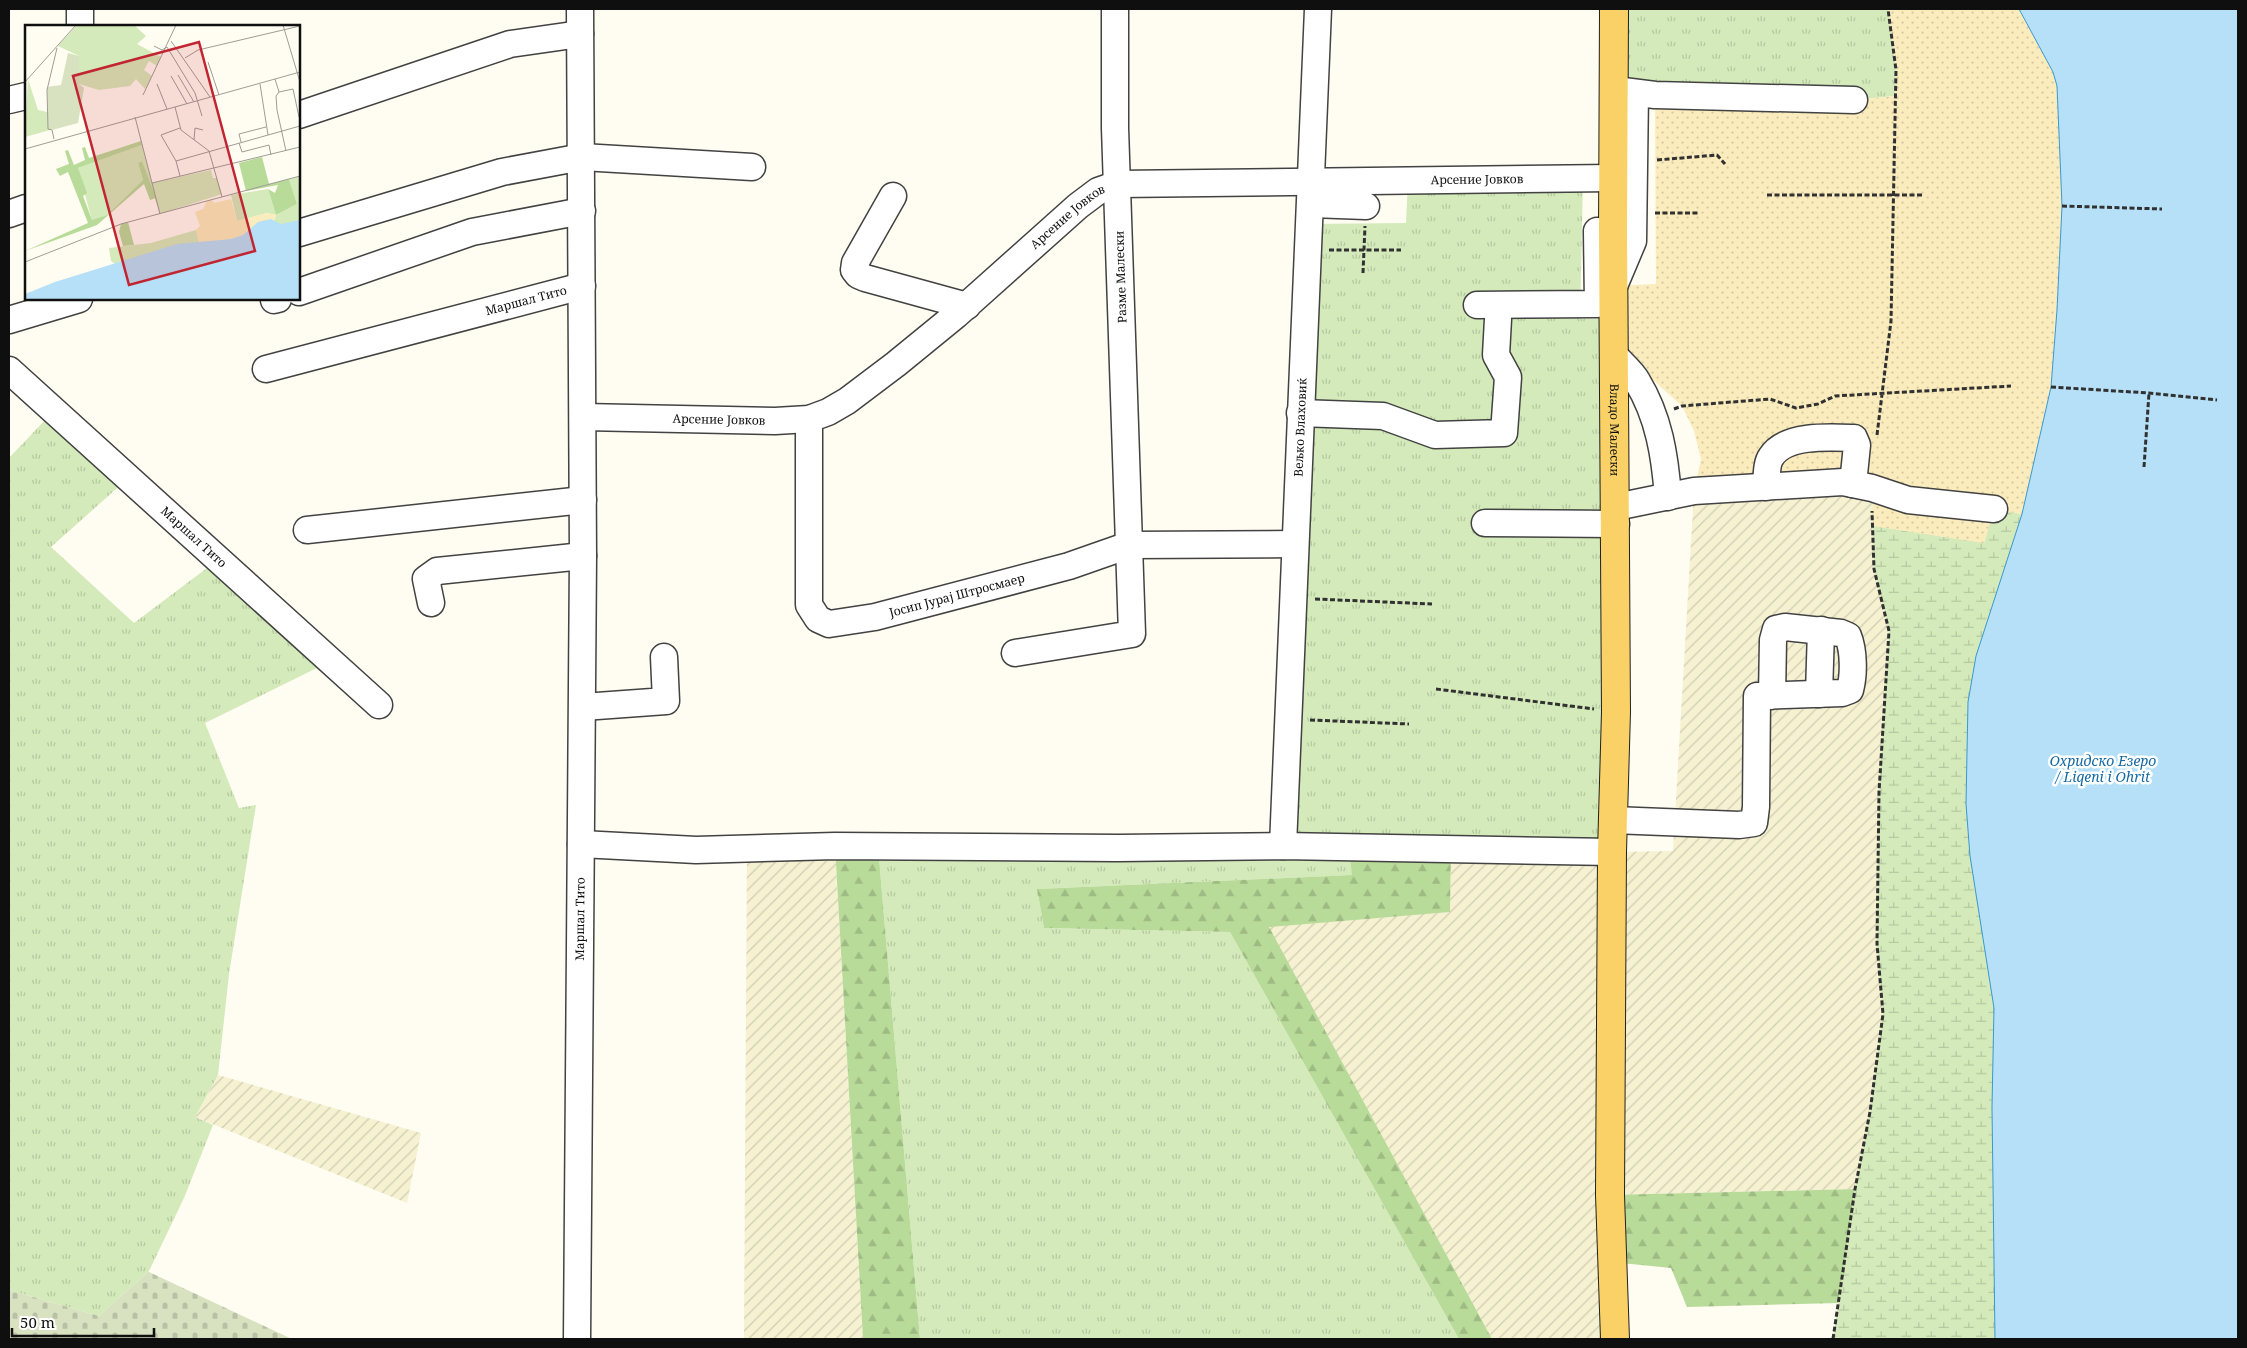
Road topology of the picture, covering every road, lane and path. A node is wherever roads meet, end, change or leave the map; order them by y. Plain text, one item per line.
1 (80, 9) edge
2 (1115, 9) edge
3 (1318, 9) edge
4 (1614, 9) edge
5 (1888, 9) edge
6 (580, 21) edge
7 (80, 25) edge
8 (1625, 92) junction
9 (25, 96) edge
10 (9, 100) edge
11 (1854, 100) dead end
12 (300, 115) edge
13 (582, 157) junction
14 (1725, 164) dead end
15 (752, 167) dead end
16 (1623, 180) junction
17 (1118, 184) junction
18 (1311, 193) junction
19 (1767, 195) dead end
20 (1924, 195) dead end
21 (893, 196) dead end
22 (1892, 196) junction
23 (1366, 206) joint
24 (2062, 206) dead end
25 (25, 208) edge
26 (2162, 209) dead end
27 (582, 211) junction
28 (9, 214) edge
29 (1613, 232) junction
30 (300, 233) edge
31 (1309, 250) junction
32 (1364, 250) junction
33 (1401, 250) dead end
34 (1363, 273) dead end
35 (582, 286) junction
36 (1614, 286) junction
37 (300, 292) edge
38 (76, 300) edge
39 (1477, 305) dead end
40 (967, 306) junction
41 (1498, 319) dead end
42 (9, 320) edge
43 (1614, 356) junction
44 (266, 369) dead end
45 (9, 370) edge
46 (2011, 386) dead end
47 (2051, 387) dead end
48 (2150, 392) junction
49 (1882, 393) junction
50 (2217, 400) dead end
51 (1300, 413) junction
52 (1654, 415) junction
53 (583, 416) junction
54 (809, 419) junction
55 (1877, 440) dead end
56 (2144, 467) dead end
57 (1862, 486) junction
58 (1766, 487) junction
59 (1668, 497) junction
60 (583, 500) junction
61 (1994, 509) dead end
62 (1616, 516) junction
63 (1485, 522) dead end
64 (307, 530) dead end
65 (1295, 544) junction
66 (1129, 545) junction
67 (583, 556) junction
68 (1294, 598) junction
69 (431, 604) dead end
70 (1432, 604) dead end
71 (1015, 653) dead end
72 (664, 657) dead end
73 (1436, 689) dead end
74 (1772, 696) junction
75 (379, 705) dead end
76 (583, 707) junction
77 (1616, 712) junction
78 (1289, 719) junction
79 (1409, 724) dead end
80 (1613, 820) junction
81 (582, 844) junction
82 (1283, 846) junction
83 (1612, 852) junction
84 (576, 1339) edge
85 (1615, 1339) edge
86 (1833, 1339) edge

1 - 7 street
2 - 17 street, Разме Малески
3 - 18 street, Вељко Влаховиќ
4 - 8 main road, Владо Малески
5 - 22 path
6 - 12 street, Маршал Тито
6 - 13 street, Маршал Тито
8 - 11 street
8 - 16 main road, Владо Малески
9 - 10 street
13 - 15 street
13 - 27 street, Маршал Тито
13 - 30 street
14 - 16 path
16 - 18 street, Арсение Јовков
16 - 29 main road, Владо Малески
16 - 36 street
17 - 18 street, Арсение Јовков
17 - 40 street, Арсение Јовков
17 - 66 street, Разме Малески
18 - 23 street
18 - 31 street, Вељко Влаховиќ
19 - 22 path
20 - 22 path
21 - 40 street
22 - 49 path
23 - 32 path
24 - 26 path
25 - 28 street
27 - 35 street, Маршал Тито
27 - 37 street
29 - 36 main road, Владо Малески
29 - 39 street
31 - 32 path
31 - 51 street, Вељко Влаховиќ
32 - 33 path
32 - 34 path
35 - 44 street, Маршал Тито
35 - 53 street, Маршал Тито
36 - 43 main road, Владо Малески
38 - 42 street
40 - 54 street, Арсение Јовков
41 - 51 street
43 - 52 street
43 - 62 main road, Владо Малески
45 - 75 street, Маршал Тито
46 - 49 path
47 - 48 path
48 - 50 path
48 - 56 path
49 - 52 path
49 - 55 path
51 - 65 street, Вељко Влаховиќ
52 - 59 street
53 - 54 street, Арсение Јовков
53 - 60 street, Маршал Тито
54 - 66 street, Јосип Јурај Штросмаер
57 - 58 street
57 - 58 street
57 - 61 street
57 - 86 path
58 - 59 street
59 - 62 street
60 - 64 street
60 - 67 street, Маршал Тито
62 - 63 street
62 - 77 main road, Владо Малески
65 - 66 street, Јосип Јурај Штросмаер
65 - 68 street, Вељко Влаховиќ
66 - 71 street, Разме Малески
67 - 69 street
67 - 76 street, Маршал Тито
68 - 70 path
68 - 78 street, Вељко Влаховиќ
72 - 76 street
73 - 77 path
74 - 74 street
74 - 80 street
76 - 81 street, Маршал Тито
77 - 80 main road, Владо Малески
78 - 79 path
78 - 82 street, Вељко Влаховиќ
80 - 83 main road, Владо Малески
81 - 82 street
81 - 84 street, Маршал Тито
82 - 83 street
83 - 85 main road, Владо Малески

